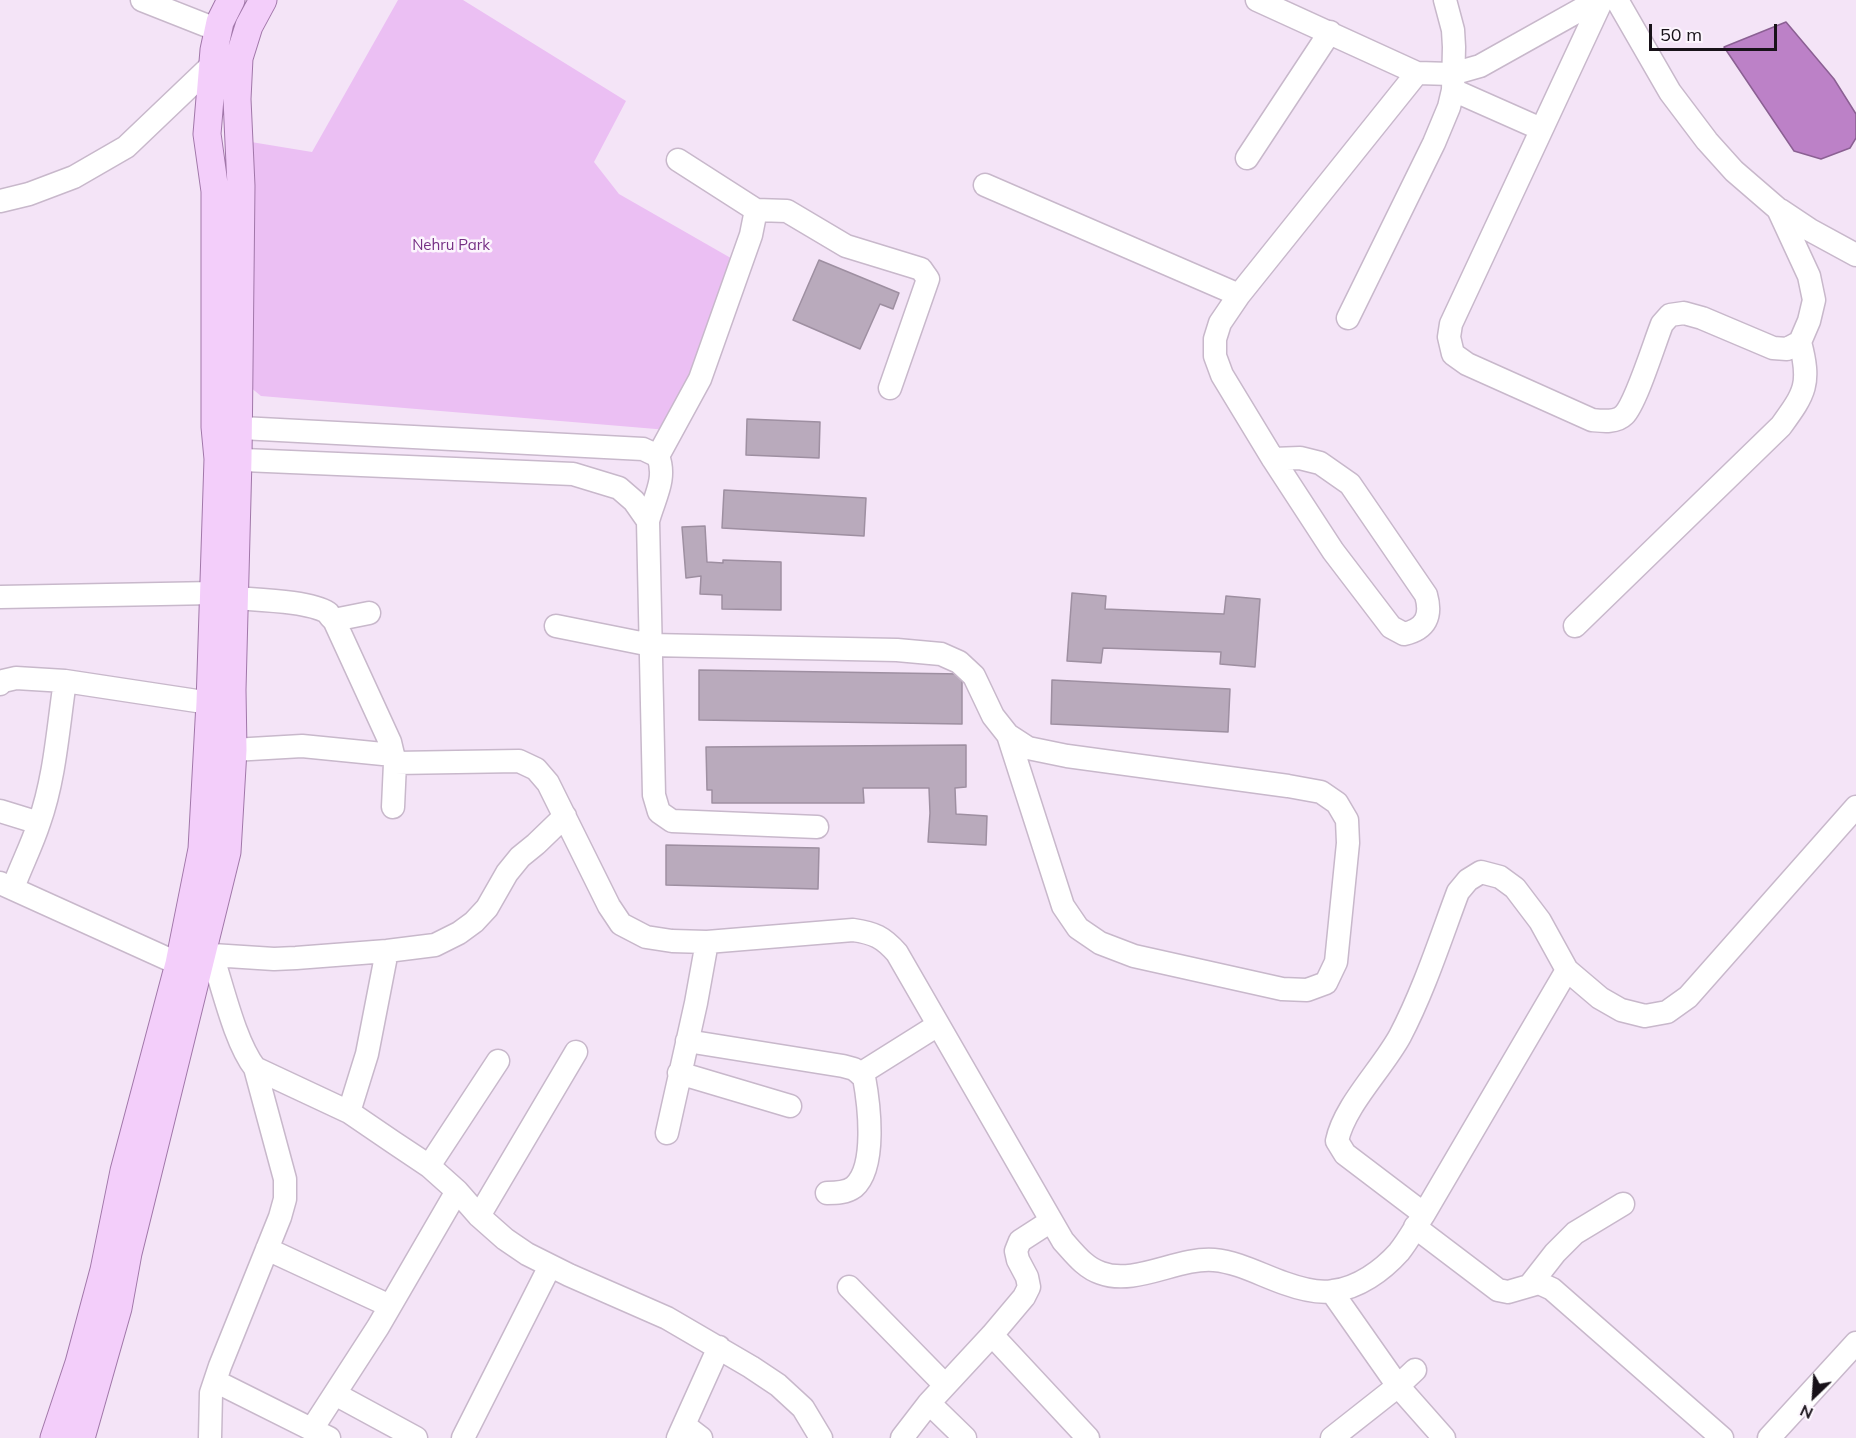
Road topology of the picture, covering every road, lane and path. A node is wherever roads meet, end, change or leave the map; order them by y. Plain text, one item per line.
1 (142, 0) edge
2 (231, 0) edge
3 (263, 0) edge
4 (1257, 0) edge
5 (1444, 0) edge
6 (1600, 0) edge
7 (1617, 0) edge
8 (218, 30) junction
9 (1330, 32) junction
10 (213, 64) junction
11 (1417, 73) junction
12 (1452, 82) junction
13 (1541, 129) junction
14 (1247, 158) dead end
15 (678, 160) dead end
16 (984, 185) dead end
17 (0, 201) edge
18 (1778, 209) junction
19 (756, 210) junction
20 (1856, 255) edge
21 (1239, 295) junction
22 (1348, 318) dead end
23 (1800, 342) junction
24 (890, 388) dead end
25 (227, 427) junction
26 (657, 456) junction
27 (228, 459) junction
28 (1273, 459) junction
29 (648, 520) junction
30 (224, 595) junction
31 (0, 597) edge
32 (369, 613) dead end
33 (334, 620) junction
34 (556, 626) dead end
35 (1575, 626) dead end
36 (651, 645) junction
37 (65, 681) junction
38 (0, 684) edge
39 (210, 703) junction
40 (1008, 735) junction
41 (232, 750) junction
42 (394, 759) junction
43 (393, 807) dead end
44 (1856, 807) edge
45 (0, 811) edge
46 (565, 816) junction
47 (39, 823) junction
48 (817, 827) dead end
49 (6, 886) edge
50 (707, 942) junction
51 (387, 951) junction
52 (208, 954) junction
53 (179, 964) junction
54 (1567, 970) junction
55 (938, 1025) junction
56 (687, 1041) junction
57 (576, 1052) dead end
58 (498, 1061) dead end
59 (255, 1068) junction
60 (679, 1073) junction
61 (860, 1074) junction
62 (790, 1106) dead end
63 (349, 1112) junction
64 (667, 1133) dead end
65 (429, 1167) junction
66 (457, 1191) junction
67 (827, 1193) dead end
68 (1623, 1204) dead end
69 (479, 1216) junction
70 (1419, 1220) junction
71 (1050, 1221) junction
72 (267, 1249) junction
73 (550, 1266) junction
74 (1530, 1285) junction
75 (849, 1287) dead end
76 (1332, 1292) junction
77 (390, 1306) junction
78 (992, 1335) junction
79 (1856, 1342) edge
80 (719, 1347) junction
81 (1415, 1370) dead end
82 (215, 1381) junction
83 (945, 1385) junction
84 (1398, 1386) junction
85 (335, 1394) junction
86 (928, 1403) junction
87 (321, 1434) edge
88 (688, 1434) edge
89 (54, 1438) edge
90 (81, 1438) edge
91 (210, 1438) edge
92 (416, 1438) edge
93 (463, 1438) edge
94 (821, 1438) edge
95 (902, 1438) edge
96 (965, 1438) edge
97 (1088, 1438) edge
98 (1332, 1438) edge
99 (1444, 1438) edge
100 (1722, 1438) edge
101 (1769, 1438) edge

1 - 8 street
2 - 8 main road
3 - 25 main road
4 - 9 street
5 - 12 street
6 - 12 street
6 - 13 street
7 - 18 street
8 - 10 main road
9 - 11 street
9 - 14 street
10 - 17 street
10 - 25 main road
11 - 12 street
11 - 21 street
12 - 13 street
12 - 22 street
13 - 23 street
15 - 19 street
16 - 21 street
18 - 20 street
18 - 23 street
19 - 24 street
19 - 26 street
21 - 28 street
23 - 35 street
25 - 26 street
25 - 27 main road
26 - 29 street
27 - 29 street
27 - 30 main road
28 - 28 street
29 - 36 street
30 - 31 street
30 - 33 street
30 - 39 main road
30 - 41 main road
32 - 33 street
33 - 42 street
34 - 36 street
36 - 40 street
36 - 48 street
37 - 38 street
37 - 39 street
37 - 47 street
39 - 53 main road
40 - 40 street
41 - 42 street
41 - 52 main road
42 - 43 street
42 - 46 street
44 - 54 street
45 - 47 street
46 - 50 street
46 - 51 street
47 - 49 street
49 - 53 street
50 - 55 street
50 - 56 street
51 - 52 street
51 - 63 street
52 - 59 street
52 - 90 main road
53 - 89 main road
54 - 70 street
54 - 70 street
55 - 61 street
55 - 71 street
56 - 60 street
56 - 61 street
57 - 69 street
58 - 65 street
59 - 63 street
59 - 72 street
60 - 62 street
60 - 64 street
61 - 67 street
63 - 65 street
65 - 66 street
66 - 69 street
66 - 77 street
68 - 74 street
69 - 73 street
70 - 74 street
70 - 76 street
71 - 76 street
71 - 78 street
72 - 77 street
72 - 82 street
73 - 80 street
73 - 93 street
74 - 100 street
75 - 83 street
76 - 84 street
77 - 85 street
78 - 83 street
78 - 97 street
79 - 101 street
80 - 88 street
80 - 94 street
81 - 84 street
82 - 87 street
82 - 91 street
83 - 86 street
84 - 98 street
84 - 99 street
85 - 87 street
85 - 92 street
86 - 95 street
86 - 96 street

